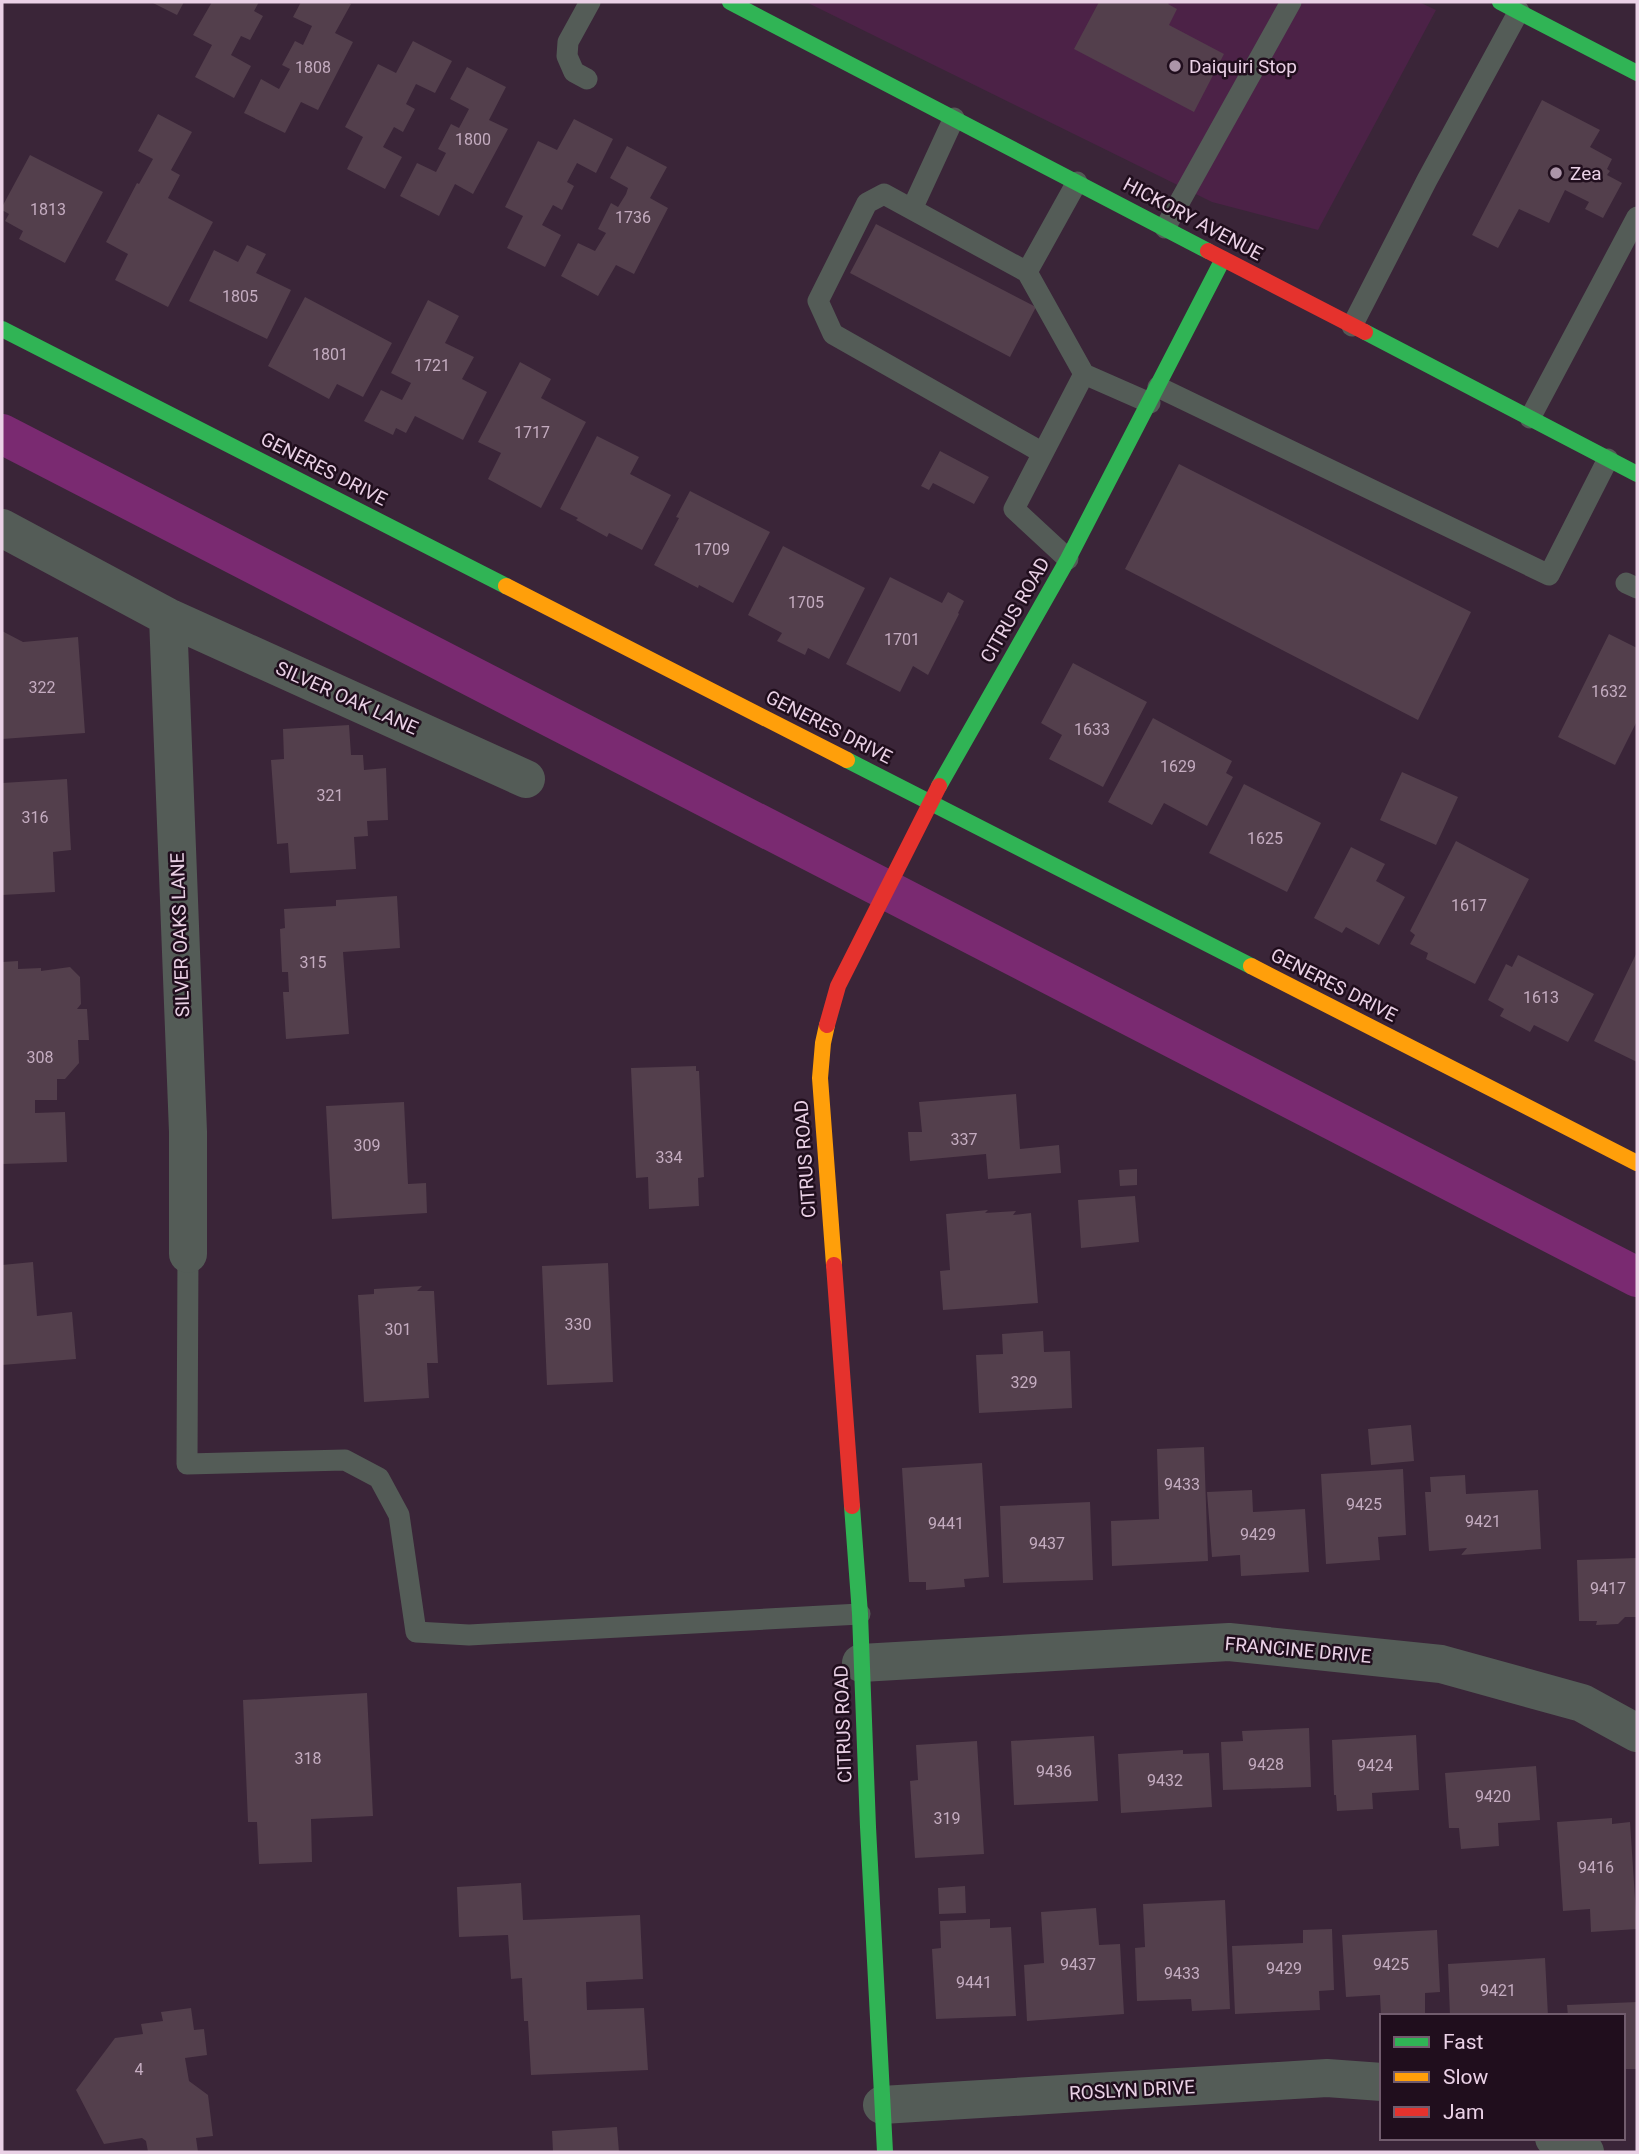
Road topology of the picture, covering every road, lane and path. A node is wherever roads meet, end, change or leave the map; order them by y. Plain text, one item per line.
1 (590, 2) edge
2 (730, 2) edge
3 (1291, 2) edge
4 (1509, 6) edge
5 (1637, 73) edge
6 (587, 79) dead end
7 (954, 118) junction
8 (1077, 182) junction
9 (912, 209) junction
10 (1637, 217) edge
11 (1165, 228) junction
12 (1223, 259) junction
13 (1027, 272) junction
14 (1352, 326) junction
15 (2, 329) edge
16 (1084, 374) junction
17 (1154, 395) junction
18 (1530, 418) junction
19 (1043, 453) junction
20 (1608, 459) junction
21 (1637, 474) edge
22 (2, 528) edge
23 (1068, 559) junction
24 (168, 617) junction
25 (526, 779) dead end
26 (930, 802) junction
27 (1637, 1163) edge
28 (188, 1254) joint
29 (860, 1614) junction
30 (861, 1663) junction
31 (1637, 1733) edge
32 (1380, 2082) edge
33 (883, 2105) junction
34 (1558, 2140) edge
35 (885, 2152) edge
36 (1585, 2152) edge

1 - 6 lane
2 - 7 street, HICKORY AVENUE
3 - 11 lane
4 - 5 street
4 - 14 lane
7 - 8 street, HICKORY AVENUE
7 - 9 lane
8 - 11 street, HICKORY AVENUE
8 - 13 lane
9 - 13 lane
9 - 19 lane
10 - 18 lane
11 - 12 street, HICKORY AVENUE
12 - 14 street, HICKORY AVENUE
12 - 17 street, CITRUS ROAD
13 - 16 lane
14 - 18 street, HICKORY AVENUE
15 - 26 street, GENERES DRIVE
16 - 17 lane
16 - 19 lane
17 - 20 lane
17 - 23 street, CITRUS ROAD
18 - 20 street, HICKORY AVENUE
19 - 23 lane
20 - 21 street, HICKORY AVENUE
22 - 24 street, SILVER OAK LANE
23 - 26 street, CITRUS ROAD
24 - 25 street, SILVER OAK LANE
24 - 28 street, SILVER OAKS LANE
26 - 27 street, GENERES DRIVE
26 - 29 street, CITRUS ROAD
28 - 29 lane
29 - 30 street, CITRUS ROAD
30 - 31 street, FRANCINE DRIVE
30 - 33 street, CITRUS ROAD
32 - 33 street, ROSLYN DRIVE
33 - 35 street, CITRUS ROAD
34 - 36 street

